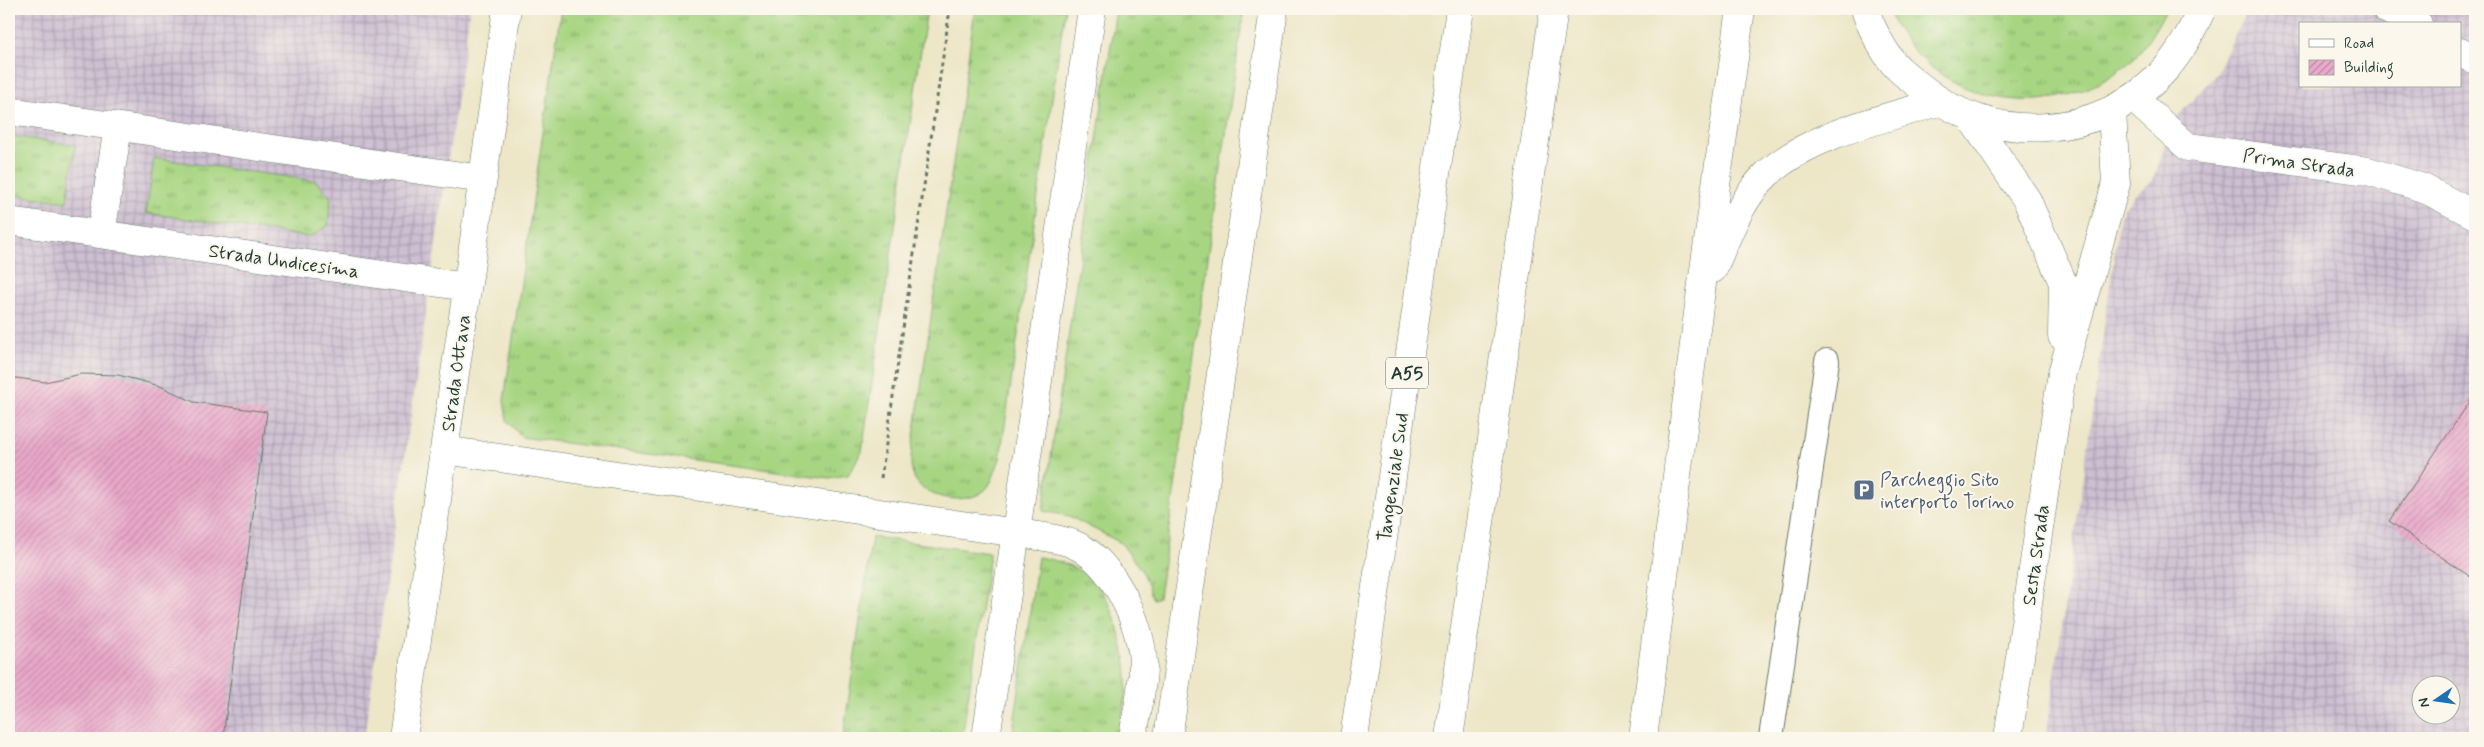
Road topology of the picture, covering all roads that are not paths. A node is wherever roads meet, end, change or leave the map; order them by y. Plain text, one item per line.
1 (507, 9) edge
2 (1092, 9) edge
3 (1274, 9) edge
4 (1460, 9) edge
5 (1554, 9) edge
6 (1741, 9) edge
7 (1865, 9) edge
8 (2202, 9) edge
9 (2386, 9) edge
10 (2414, 22) edge
11 (2462, 51) edge
12 (2475, 61) edge
13 (1939, 102) junction
14 (2123, 104) junction
15 (9, 111) edge
16 (1971, 118) junction
17 (118, 127) junction
18 (483, 179) junction
19 (2475, 215) edge
20 (9, 221) edge
21 (101, 234) junction
22 (467, 287) junction
23 (1700, 298) junction
24 (1827, 360) dead end
25 (2062, 373) junction
26 (444, 450) junction
27 (1017, 533) junction
28 (403, 738) edge
29 (986, 738) edge
30 (1133, 738) edge
31 (1168, 738) edge
32 (1354, 738) edge
33 (1449, 738) edge
34 (1643, 738) edge
35 (1771, 738) edge
36 (2008, 738) edge

1 - 18 main road, Strada Ottava
2 - 27 main road
3 - 31 main road
4 - 32 main road, Tangenziale Sud / A55
5 - 33 main road
6 - 23 main road
7 - 13 main road
8 - 14 main road
9 - 10 main road
11 - 12 main road
13 - 16 main road
13 - 23 main road
14 - 16 main road
14 - 19 main road, Prima Strada
14 - 25 main road, Sesta Strada
15 - 17 main road
16 - 25 main road, Sesta Strada
17 - 18 main road
17 - 21 main road
18 - 22 main road, Strada Ottava
20 - 21 main road, Strada Undicesima
21 - 22 main road, Strada Undicesima
22 - 26 main road, Strada Ottava
23 - 34 main road
24 - 35 lane
25 - 36 main road, Sesta Strada
26 - 27 main road
26 - 28 main road, Strada Ottava
27 - 29 main road
27 - 30 main road

